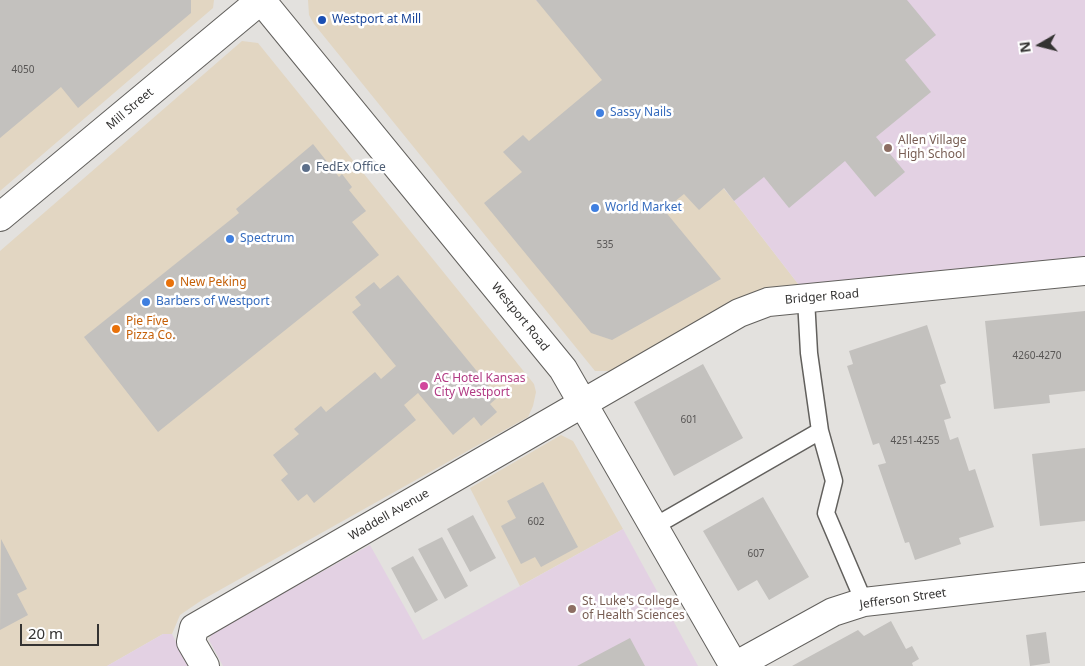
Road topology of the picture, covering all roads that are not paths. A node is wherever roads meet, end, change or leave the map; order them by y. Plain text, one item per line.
1 (261, 0) edge
2 (0, 217) edge
3 (1085, 271) edge
4 (806, 298) junction
5 (584, 404) junction
6 (820, 432) junction
7 (655, 526) junction
8 (1085, 578) edge
9 (864, 602) junction
10 (205, 666) edge
11 (734, 666) edge

1 - 2 street, Mill Street
1 - 5 street, Westport Road
3 - 4 street, Bridger Road
4 - 5 street, Bridger Road
4 - 6 lane
5 - 7 street, Westport Road
5 - 10 street, Waddell Avenue
6 - 7 lane
6 - 9 lane
7 - 11 street, Westport Road
8 - 9 street, Jefferson Street
9 - 11 street, Jefferson Street

